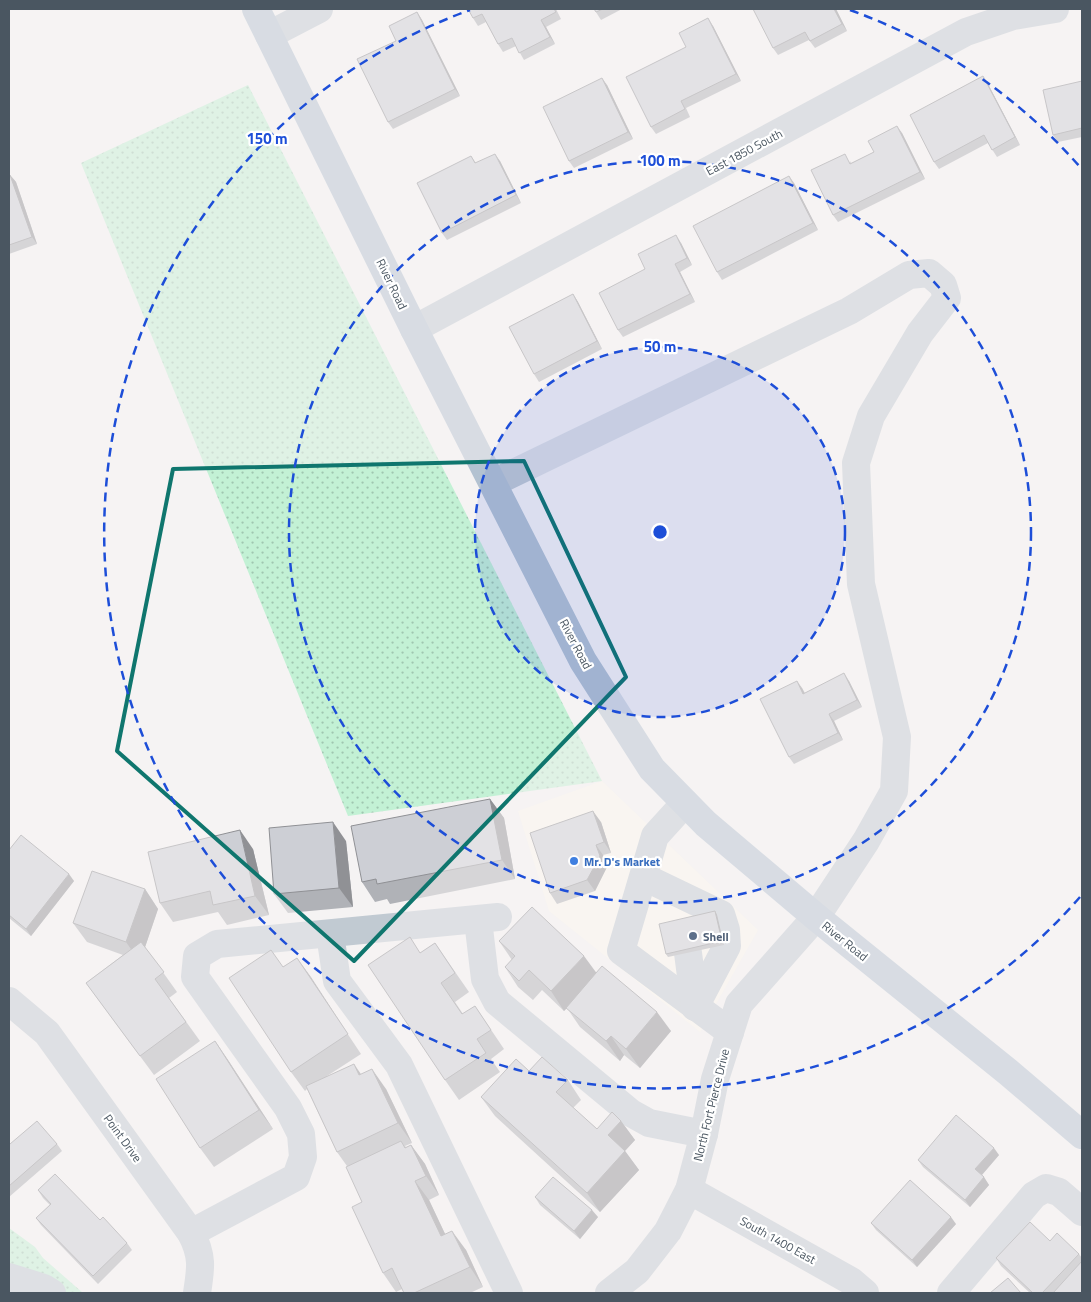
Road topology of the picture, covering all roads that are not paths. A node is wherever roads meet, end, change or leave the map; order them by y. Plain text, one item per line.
1 (256, 9) edge
2 (319, 9) edge
3 (1055, 9) edge
4 (269, 35) junction
5 (414, 328) junction
6 (493, 483) junction
7 (685, 802) junction
8 (644, 877) junction
9 (678, 894) junction
10 (816, 917) junction
11 (684, 923) edge
12 (330, 934) junction
13 (688, 953) edge
14 (9, 1001) edge
15 (695, 1007) junction
16 (730, 1032) junction
17 (704, 1134) junction
18 (1082, 1135) edge
19 (689, 1190) junction
20 (1082, 1212) edge
21 (191, 1232) junction
22 (9, 1277) edge
23 (52, 1293) edge
24 (198, 1293) edge
25 (509, 1293) edge
26 (609, 1293) edge
27 (865, 1293) edge
28 (951, 1293) edge

1 - 4 main road, River Road
2 - 4 street
3 - 5 street, East 1850 South
4 - 5 main road, River Road
5 - 6 main road, River Road
6 - 7 main road, River Road
6 - 10 street, North Fort Pierce Drive
7 - 8 street
7 - 10 main road, River Road
8 - 9 street
8 - 15 street
9 - 11 street
9 - 15 street
10 - 16 street, North Fort Pierce Drive
10 - 18 main road, River Road
12 - 17 street
12 - 21 street
12 - 25 street
13 - 15 street
14 - 21 street, Point Drive
15 - 16 street
16 - 17 street, North Fort Pierce Drive
17 - 19 street, North Fort Pierce Drive
19 - 26 street, North Fort Pierce Drive
19 - 27 street, South 1400 East
20 - 28 street
21 - 24 street, Point Drive
22 - 23 street

